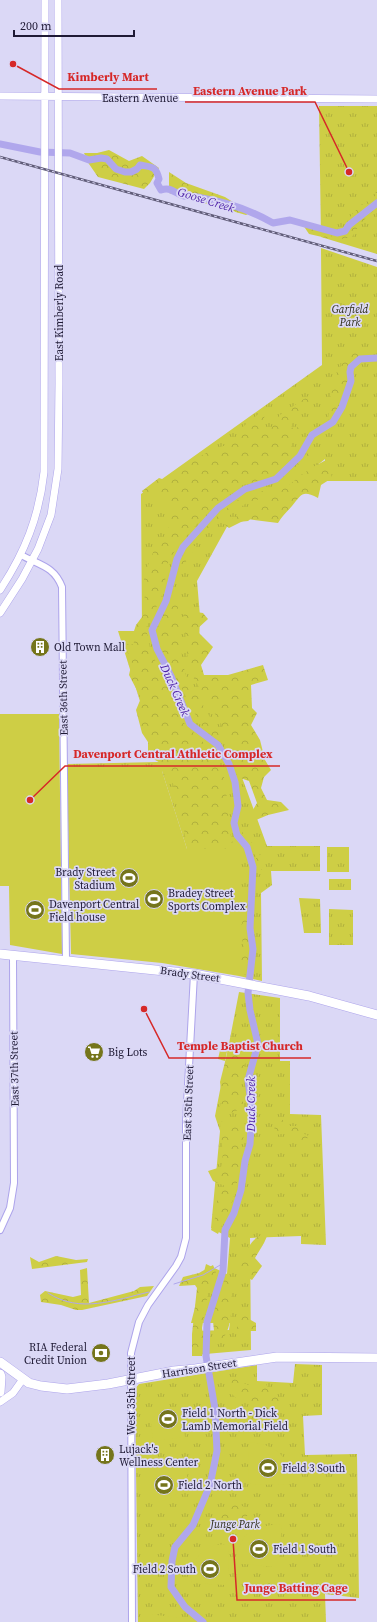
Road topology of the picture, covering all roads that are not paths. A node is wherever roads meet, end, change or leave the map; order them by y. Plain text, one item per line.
1 (45, 0) edge
2 (58, 0) edge
3 (0, 96) edge
4 (44, 97) junction
5 (58, 97) junction
6 (377, 99) edge
7 (21, 555) junction
8 (32, 561) junction
9 (0, 590) edge
10 (0, 613) edge
11 (0, 954) edge
12 (13, 956) junction
13 (66, 961) junction
14 (194, 974) junction
15 (377, 1015) edge
16 (187, 1184) joint
17 (0, 1230) edge
18 (377, 1358) edge
19 (0, 1362) edge
20 (0, 1374) edge
21 (23, 1379) junction
22 (130, 1380) junction
23 (0, 1392) edge
24 (0, 1397) edge
25 (0, 1402) edge
26 (132, 1622) edge

1 - 4 main road, East Kimberly Road
2 - 5 main road, East Kimberly Road
3 - 4 main road, Eastern Avenue
4 - 5 main road, Eastern Avenue
4 - 7 main road, East Kimberly Road
5 - 6 main road, Eastern Avenue
5 - 8 main road, East Kimberly Road
7 - 8 street, East 36th Street
7 - 9 main road, East Kimberly Road
8 - 10 main road, East Kimberly Road
8 - 13 street, East 36th Street
11 - 12 highway, Brady Street
12 - 13 highway, Brady Street
12 - 17 street, East 37th Street
13 - 14 highway, Brady Street
14 - 15 highway, Brady Street
14 - 16 street, East 35th Street
16 - 22 street, West 35th Street
18 - 22 highway, Harrison Street
19 - 21 highway, Harrison Street
20 - 23 highway
21 - 22 highway, Harrison Street
21 - 24 main road
21 - 25 main road
22 - 26 street, West 35th Street

